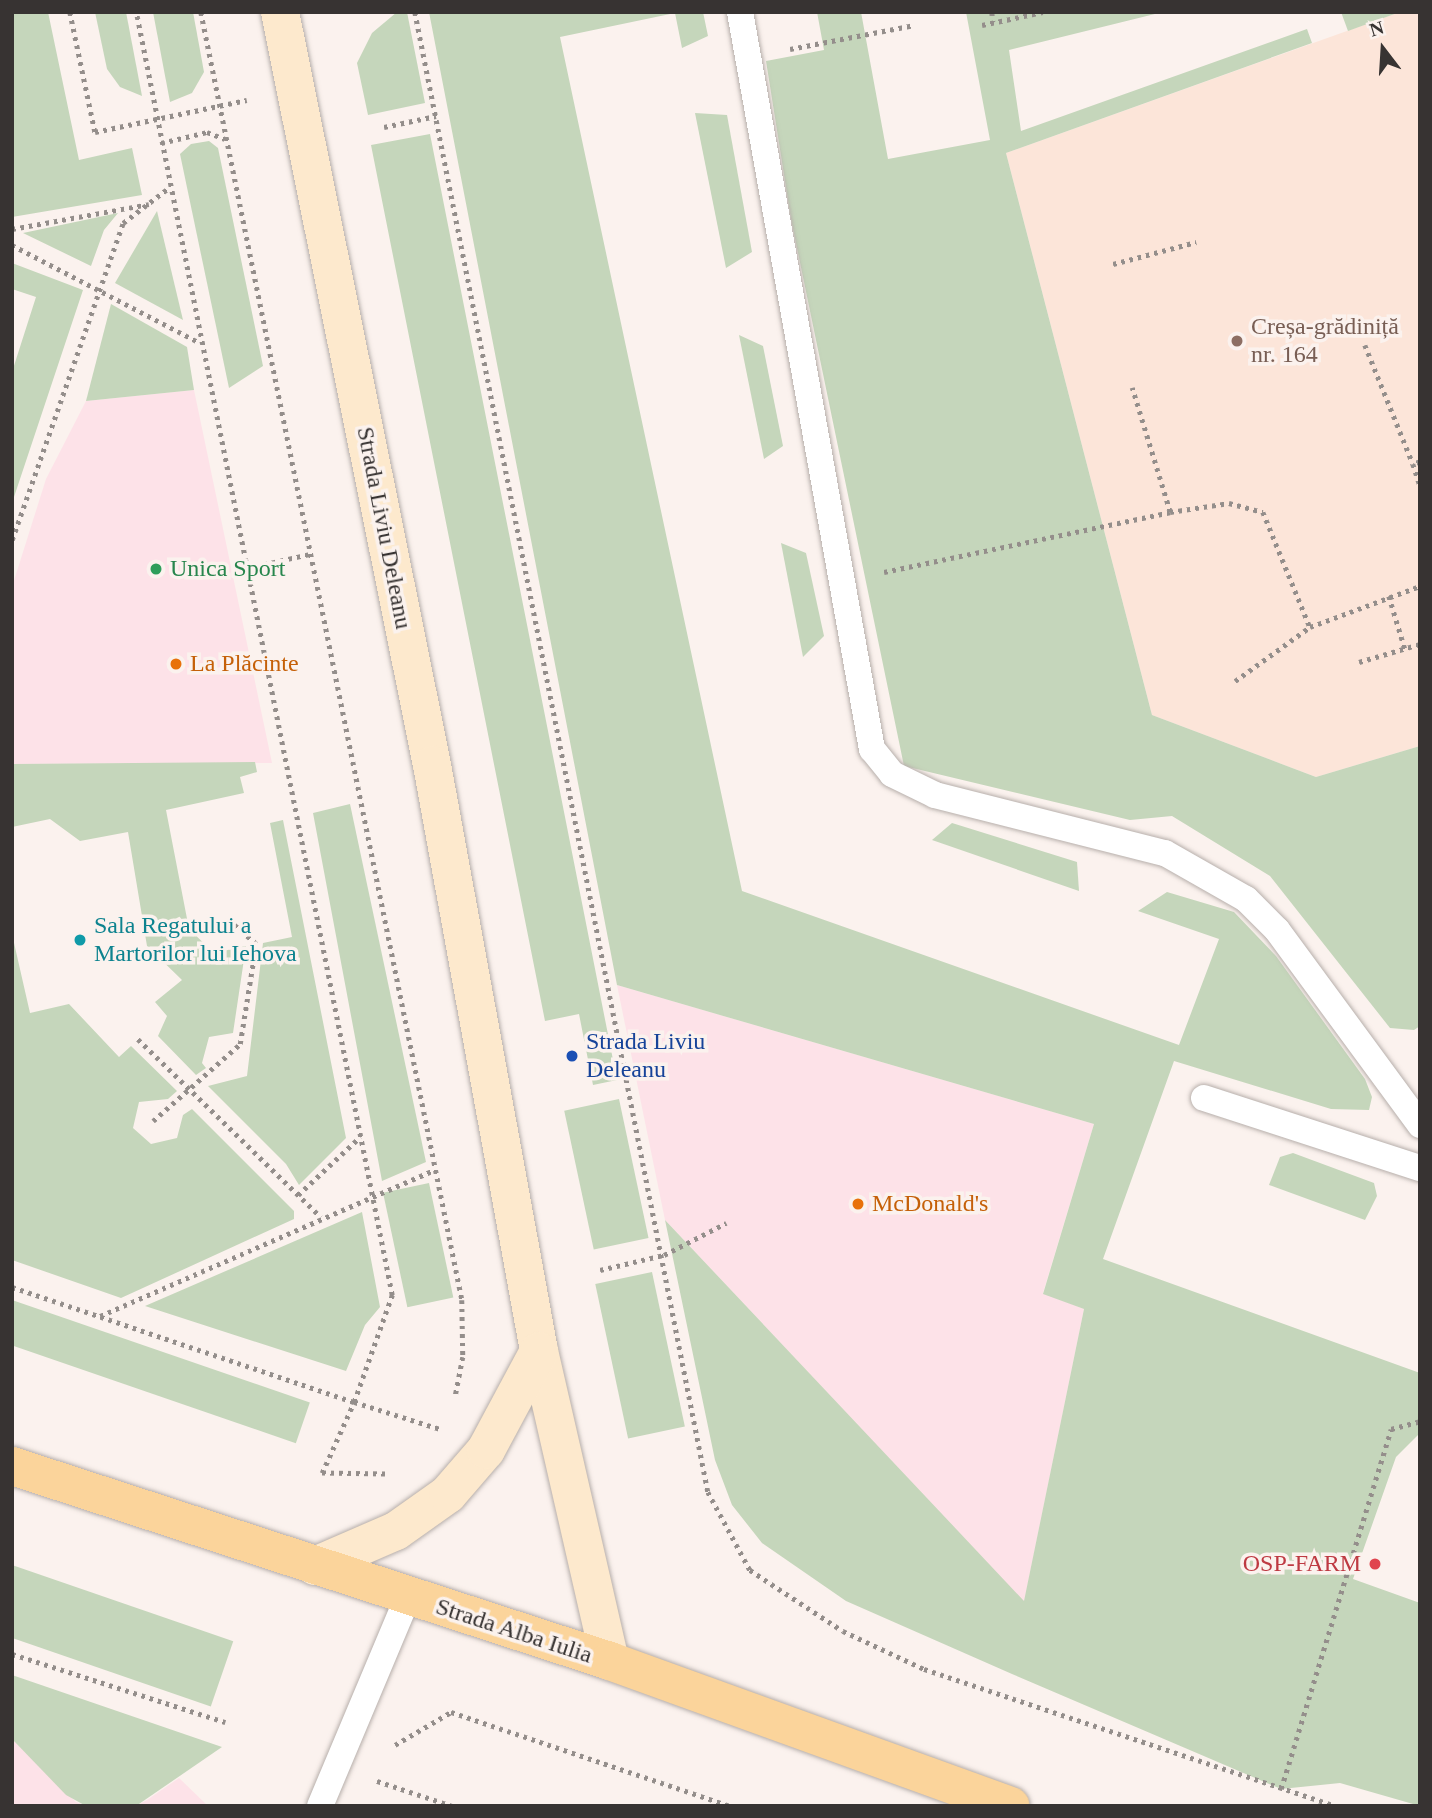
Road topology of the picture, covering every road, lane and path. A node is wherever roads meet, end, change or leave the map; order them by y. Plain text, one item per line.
1 (70, 12) edge
2 (136, 12) edge
3 (201, 12) edge
4 (281, 12) edge
5 (415, 12) edge
6 (740, 12) edge
7 (992, 12) edge
8 (1040, 13) edge
9 (993, 22) junction
10 (915, 25) dead end
11 (982, 25) dead end
12 (841, 40) dead end
13 (296, 89) junction
14 (220, 106) junction
15 (436, 116) junction
16 (157, 120) junction
17 (383, 127) dead end
18 (225, 139) junction
19 (161, 143) junction
20 (170, 187) junction
21 (150, 203) junction
22 (12, 229) edge
23 (1196, 242) dead end
24 (12, 245) edge
25 (1113, 264) dead end
26 (98, 287) junction
27 (201, 343) junction
28 (1365, 345) dead end
29 (1132, 388) dead end
30 (1420, 462) edge
31 (1413, 464) junction
32 (1420, 485) edge
33 (1170, 512) junction
34 (12, 540) edge
35 (310, 554) junction
36 (247, 568) junction
37 (840, 583) junction
38 (1420, 586) edge
39 (1389, 596) junction
40 (1310, 627) junction
41 (1420, 644) edge
42 (1405, 649) junction
43 (1359, 662) dead end
44 (1235, 681) dead end
45 (234, 925) dead end
46 (138, 1039) dead end
47 (191, 1090) junction
48 (1204, 1098) dead end
49 (153, 1121) dead end
50 (1420, 1125) edge
51 (360, 1137) junction
52 (1420, 1168) edge
53 (434, 1170) junction
54 (298, 1195) junction
55 (372, 1196) junction
56 (321, 1217) junction
57 (726, 1223) dead end
58 (664, 1255) junction
59 (600, 1270) dead end
60 (12, 1287) edge
61 (100, 1316) junction
62 (539, 1351) junction
63 (354, 1402) junction
64 (453, 1408) dead end
65 (446, 1419) dead end
66 (1420, 1421) edge
67 (439, 1429) junction
68 (430, 1439) dead end
69 (12, 1466) edge
70 (391, 1470) dead end
71 (315, 1566) junction
72 (408, 1597) junction
73 (12, 1654) edge
74 (610, 1661) junction
75 (225, 1722) dead end
76 (383, 1752) dead end
77 (362, 1776) dead end
78 (1281, 1789) junction
79 (320, 1806) edge
80 (452, 1806) edge
81 (731, 1806) edge
82 (1011, 1806) edge
83 (1335, 1806) edge

1 - 16 path
2 - 16 path
3 - 14 path
4 - 13 main road, Strada Liviu Deleanu
5 - 15 path
6 - 37 lane
7 - 9 path
8 - 9 path
9 - 11 path
10 - 12 path
13 - 14 path
13 - 62 main road, Strada Liviu Deleanu
14 - 16 path
14 - 18 path
15 - 17 path
15 - 58 path
16 - 19 path
18 - 19 path
18 - 35 path
19 - 20 path
20 - 21 path
20 - 27 path
21 - 22 path
21 - 26 path
23 - 25 path
24 - 26 path
26 - 27 path
26 - 34 path
27 - 36 path
28 - 31 path
29 - 33 path
30 - 31 path
31 - 32 path
33 - 37 path
33 - 40 path
35 - 36 path
35 - 53 path
36 - 51 path
37 - 50 lane
38 - 39 path
39 - 40 path
39 - 42 path
40 - 44 path
41 - 42 path
42 - 43 path
45 - 47 path
46 - 47 path
47 - 49 path
47 - 54 path
48 - 52 lane
51 - 54 path
51 - 55 path
53 - 55 path
53 - 64 path
54 - 56 path
55 - 56 path
55 - 63 path
56 - 61 path
57 - 58 path
58 - 59 path
58 - 78 path
60 - 61 path
61 - 63 path
62 - 71 main road
62 - 74 main road, Strada Liviu Deleanu
63 - 67 path
63 - 70 path
65 - 67 path
66 - 78 path
67 - 68 path
69 - 71 main road, Strada Alba Iulia
71 - 72 main road, Strada Alba Iulia
72 - 74 main road, Strada Alba Iulia
72 - 79 lane
73 - 75 path
74 - 82 main road, Strada Alba Iulia
76 - 81 path
77 - 80 path
78 - 83 path

